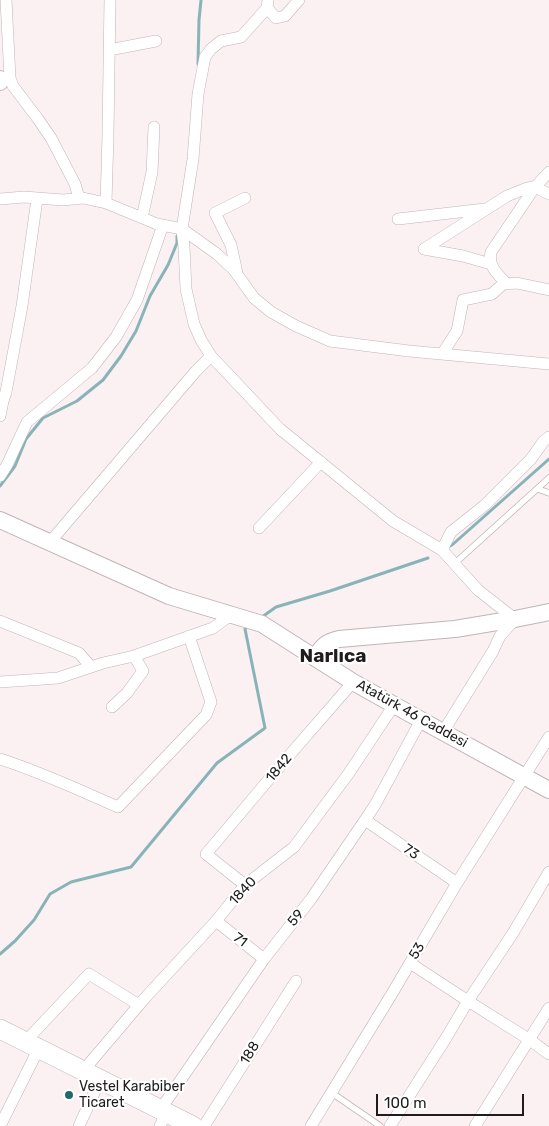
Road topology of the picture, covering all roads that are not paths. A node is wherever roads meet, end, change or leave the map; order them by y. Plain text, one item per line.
1 (6, 0) edge
2 (110, 0) edge
3 (299, 0) edge
4 (268, 4) edge
5 (156, 41) dead end
6 (109, 50) junction
7 (3, 80) edge
8 (154, 127) dead end
9 (549, 172) edge
10 (535, 188) junction
11 (549, 194) edge
12 (79, 198) junction
13 (245, 198) dead end
14 (37, 199) junction
15 (0, 200) edge
16 (106, 203) junction
17 (487, 208) junction
18 (142, 218) junction
19 (398, 219) dead end
20 (163, 225) junction
21 (182, 229) junction
22 (491, 264) junction
23 (237, 275) junction
24 (506, 283) junction
25 (549, 290) edge
26 (442, 354) junction
27 (211, 356) junction
28 (549, 364) edge
29 (1, 400) edge
30 (0, 416) edge
31 (549, 437) edge
32 (321, 462) junction
33 (0, 476) edge
34 (549, 478) edge
35 (538, 489) junction
36 (549, 493) edge
37 (0, 520) edge
38 (259, 528) dead end
39 (50, 542) junction
40 (442, 550) junction
41 (454, 564) junction
42 (549, 612) edge
43 (230, 615) junction
44 (515, 620) junction
45 (0, 621) edge
46 (189, 636) junction
47 (134, 656) junction
48 (315, 658) junction
49 (91, 667) junction
50 (0, 682) edge
51 (353, 682) junction
52 (394, 705) junction
53 (112, 707) dead end
54 (421, 720) junction
55 (443, 732) junction
56 (549, 737) edge
57 (0, 759) edge
58 (524, 777) junction
59 (549, 790) edge
60 (365, 820) junction
61 (549, 872) edge
62 (457, 883) junction
63 (245, 885) junction
64 (216, 921) junction
65 (264, 959) junction
66 (410, 963) junction
67 (296, 981) dead end
68 (468, 1001) junction
69 (138, 1005) junction
70 (549, 1008) edge
71 (0, 1029) edge
72 (530, 1040) junction
73 (32, 1045) junction
74 (549, 1054) edge
75 (83, 1071) junction
76 (100, 1080) junction
77 (332, 1093) junction
78 (162, 1116) edge
79 (0, 1126) edge
80 (79, 1126) edge
81 (193, 1126) edge
82 (204, 1126) edge
83 (311, 1126) edge
84 (380, 1126) edge
85 (390, 1126) edge
86 (475, 1126) edge

1 - 7 street
2 - 6 street
3 - 4 street
4 - 21 street
5 - 6 street
6 - 16 street
7 - 12 street
8 - 18 street
9 - 10 street
10 - 11 street
10 - 17 street
10 - 22 street
12 - 14 street
12 - 16 street
13 - 23 street
14 - 15 street
14 - 29 street
16 - 18 street
17 - 19 street
17 - 22 street
18 - 20 street
20 - 21 street
20 - 33 street
21 - 23 street
21 - 27 street
22 - 24 street
23 - 26 street
24 - 25 street
24 - 26 street
26 - 28 street
27 - 32 street
27 - 39 street
29 - 30 street
31 - 40 street
32 - 38 street
32 - 40 street
34 - 35 lane
35 - 36 lane
35 - 41 lane
37 - 39 street, Atatürk 46 Caddesi
39 - 43 street, Atatürk 46 Caddesi
40 - 41 street
41 - 44 street
42 - 44 street
43 - 46 street
43 - 48 street, Atatürk 46 Caddesi
44 - 48 street
44 - 55 street
45 - 49 street
46 - 47 street
46 - 57 street
47 - 49 street
47 - 53 street
48 - 51 street, Atatürk 46 Caddesi
49 - 50 street
51 - 52 street, Atatürk 46 Caddesi
51 - 63 street, 1842
52 - 54 street, Atatürk 46 Caddesi
52 - 63 street, 1840
54 - 55 street, Atatürk 46 Caddesi
54 - 60 street, 59
55 - 58 street, Atatürk 46 Caddesi
56 - 58 street, 53
58 - 59 street, Atatürk 46 Caddesi
58 - 62 street, 53
60 - 62 street, 73
60 - 65 street, 59
61 - 68 street
62 - 66 street, 53
63 - 64 street, 1840
64 - 65 street, 71
64 - 69 street, 1840
65 - 78 street, 59
66 - 68 street
66 - 77 street, 53
67 - 82 street, 188
68 - 72 street
68 - 85 street
69 - 73 street
69 - 75 street, 1840
70 - 72 street
71 - 73 main road
72 - 74 street
72 - 86 street
73 - 75 main road
73 - 79 street
75 - 76 main road
76 - 78 main road
76 - 80 street
77 - 83 street, 53
77 - 84 lane
78 - 81 main road

